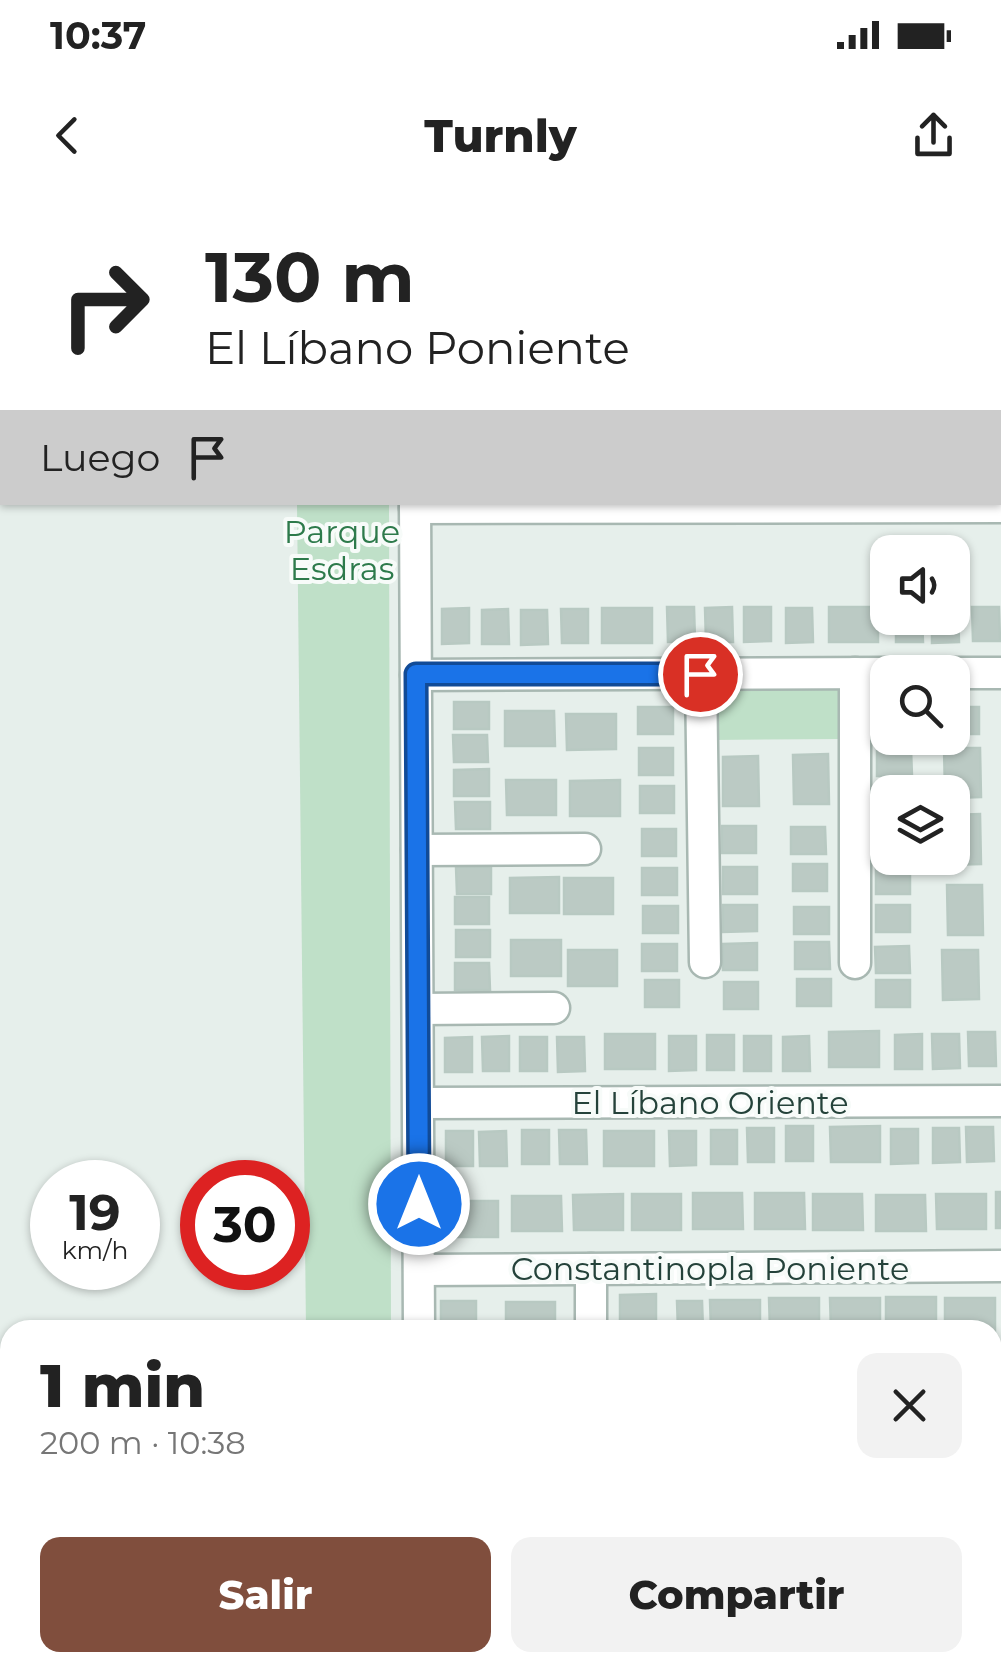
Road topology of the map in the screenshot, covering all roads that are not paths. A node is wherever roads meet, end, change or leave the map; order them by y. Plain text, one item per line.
1 (415, 505) edge
2 (573, 505) edge
3 (714, 505) edge
4 (855, 505) edge
5 (1001, 507) edge
6 (856, 673) junction
7 (870, 673) edge
8 (970, 673) edge
9 (1001, 673) edge
10 (416, 674) junction
11 (700, 674) junction
12 (584, 849) dead end
13 (417, 850) junction
14 (705, 962) dead end
15 (855, 963) dead end
16 (554, 1008) dead end
17 (418, 1009) junction
18 (1001, 1100) edge
19 (418, 1103) junction
20 (1001, 1266) edge
21 (591, 1269) junction
22 (420, 1270) junction
23 (420, 1320) edge
24 (592, 1320) edge

1 - 2 street
1 - 10 street
2 - 3 street
3 - 4 street
4 - 5 street
6 - 7 street
6 - 11 street
6 - 15 street
8 - 9 street
10 - 11 street
10 - 13 street
11 - 14 street
12 - 13 street
13 - 17 street
16 - 17 street
17 - 19 street
18 - 19 street, El Líbano Oriente
19 - 22 street
20 - 21 street, Constantinopla Poniente
21 - 22 street, Constantinopla Poniente
21 - 24 street
22 - 23 street

